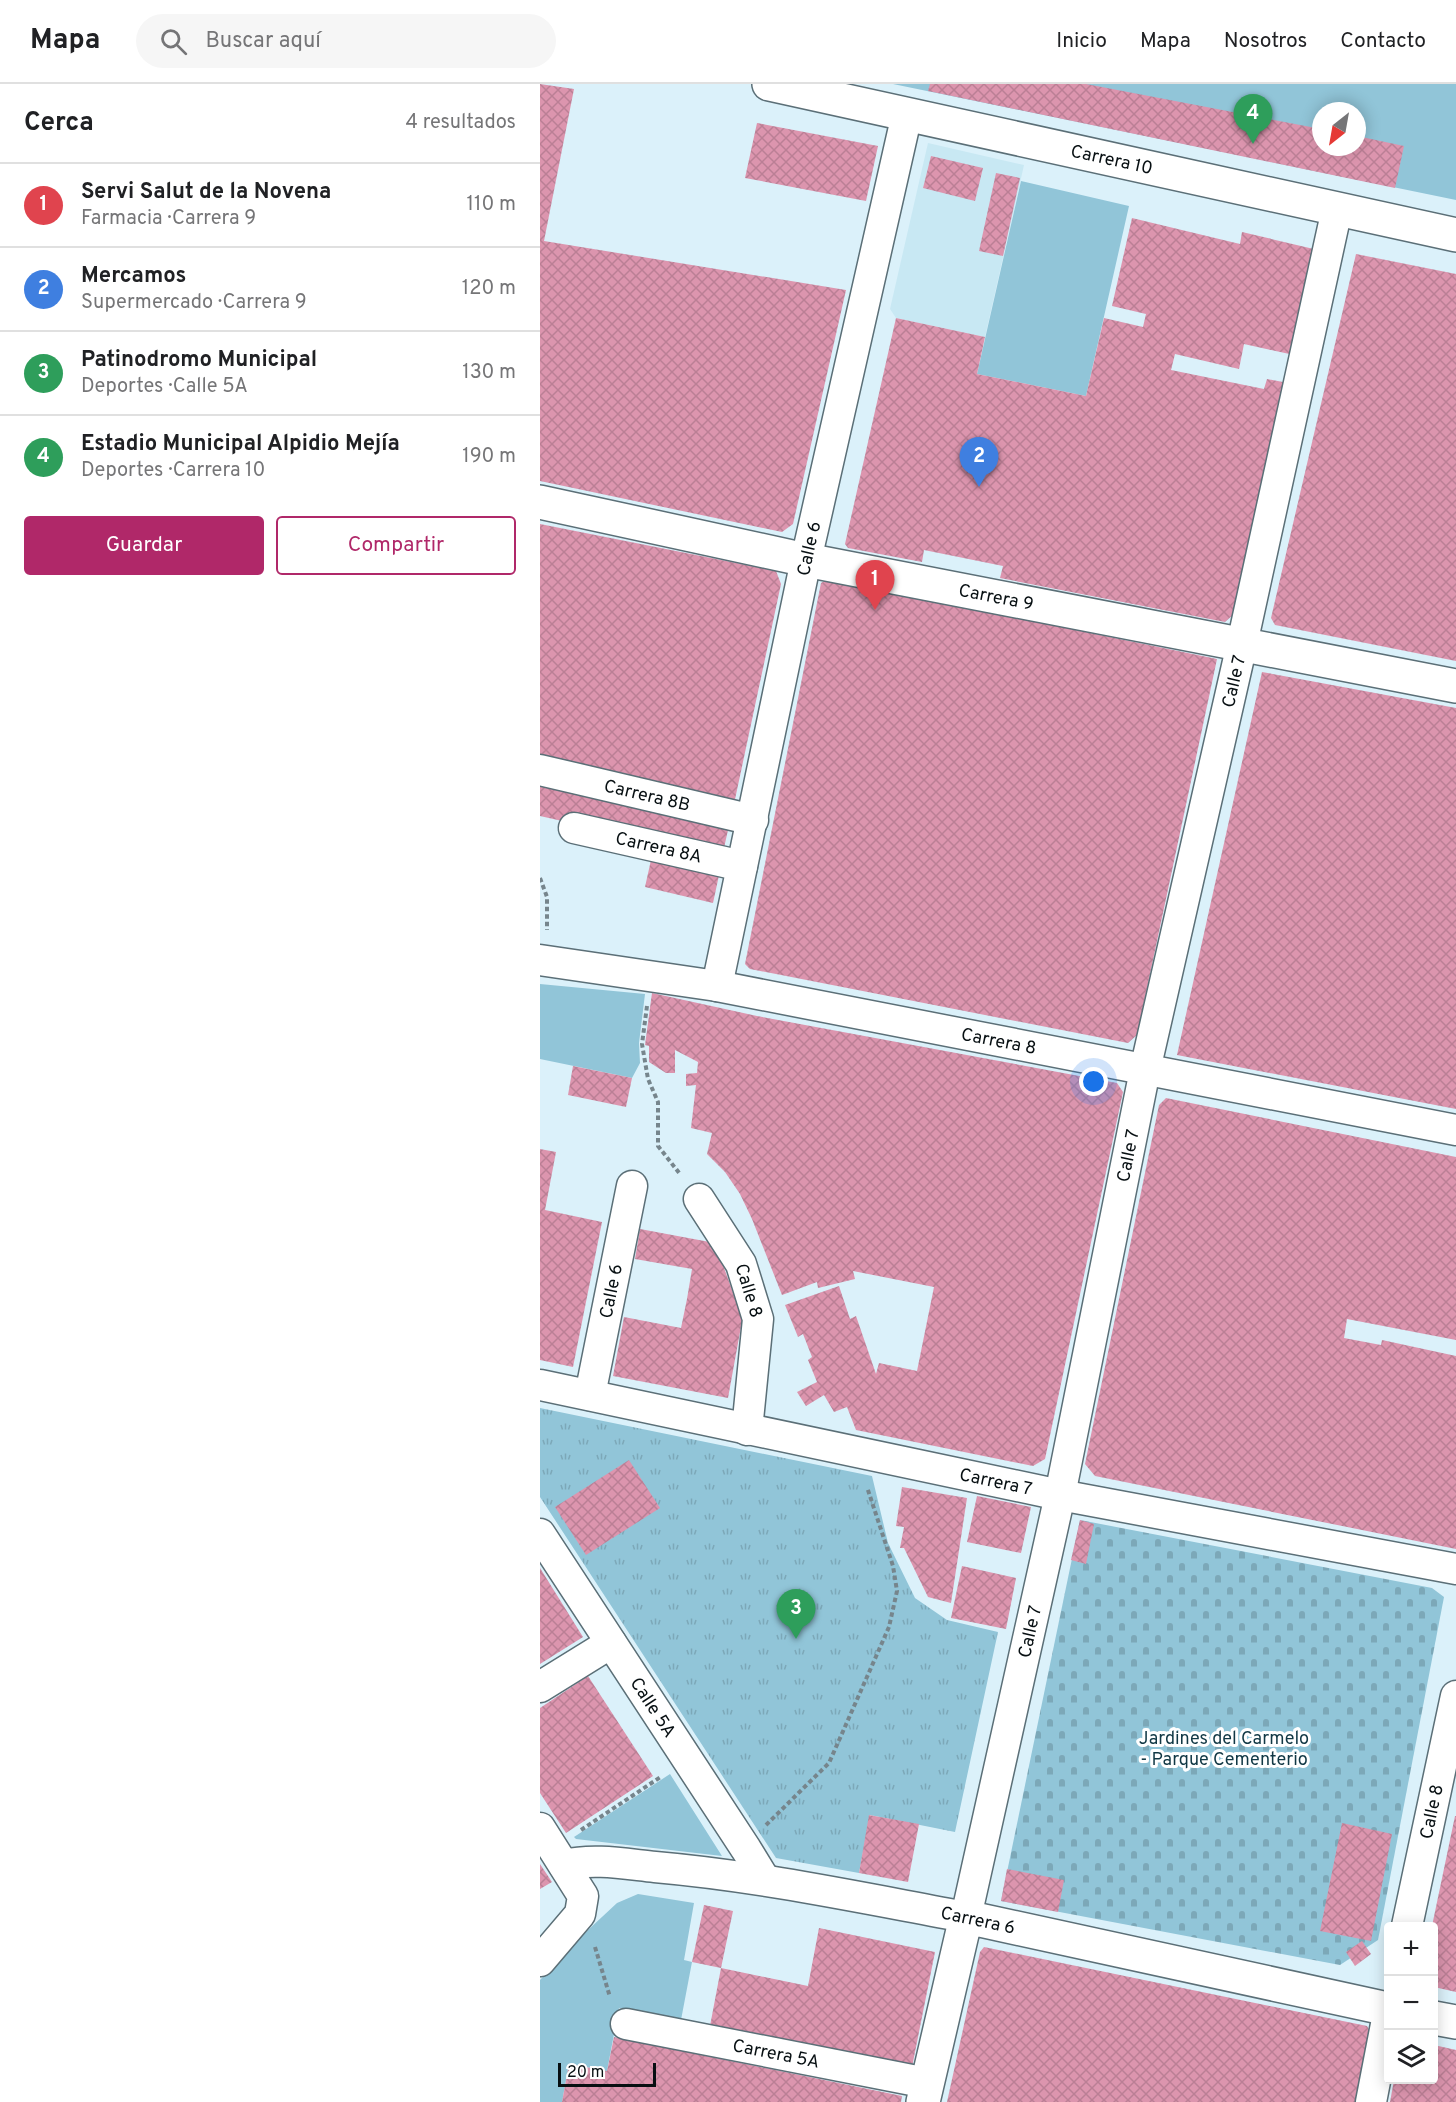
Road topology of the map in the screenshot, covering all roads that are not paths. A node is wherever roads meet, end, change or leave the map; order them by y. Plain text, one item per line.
1 (769, 84) edge
2 (907, 114) junction
3 (1337, 209) junction
4 (1456, 235) edge
5 (540, 502) edge
6 (806, 560) junction
7 (1242, 644) junction
8 (1456, 686) edge
9 (540, 770) edge
10 (753, 820) junction
11 (574, 828) dead end
12 (742, 866) junction
13 (543, 961) edge
14 (717, 986) junction
15 (1145, 1070) junction
16 (1456, 1130) edge
17 (632, 1186) dead end
18 (699, 1199) road end
19 (540, 1385) edge
20 (590, 1395) junction
21 (747, 1430) junction
22 (1060, 1495) junction
23 (540, 1534) edge
24 (1456, 1569) edge
25 (611, 1643) junction
26 (540, 1686) edge
27 (1456, 1696) edge
28 (552, 1847) edge
29 (765, 1880) junction
30 (966, 1917) junction
31 (1408, 1922) edge
32 (540, 1961) edge
33 (1384, 2008) edge
34 (1438, 2019) edge
35 (1456, 2022) edge
36 (626, 2024) road end
37 (1386, 2030) edge
38 (925, 2093) edge
39 (1371, 2102) edge

1 - 2 main road, Carrera 10
2 - 3 main road, Carrera 10
2 - 6 street, Calle 6
3 - 4 main road, Carrera 10
3 - 7 street, Calle 7
5 - 6 main road, Carrera 9
6 - 7 main road, Carrera 9
6 - 10 street, Calle 6
7 - 8 main road, Carrera 9
7 - 15 street, Calle 7
9 - 10 street, Carrera 8B
10 - 12 street, Calle 6
11 - 12 street, Carrera 8A
12 - 14 street, Calle 6
13 - 14 street, Carrera 8
14 - 15 street, Carrera 8
15 - 16 street, Carrera 8
15 - 22 street, Calle 7
17 - 20 street, Calle 6
18 - 21 street, Calle 8
19 - 20 street, Carrera 7
20 - 21 street, Carrera 7
21 - 22 street, Carrera 7
22 - 24 street, Carrera 7
22 - 30 street, Calle 7
23 - 25 street, Calle 5A
25 - 26 street
25 - 29 street, Calle 5A
27 - 31 street, Calle 8
28 - 29 street, Carrera 6
28 - 32 street
29 - 30 street, Carrera 6
30 - 33 main road, Carrera 6
30 - 38 main road, Calle 7
34 - 35 main road
36 - 38 street, Carrera 5A
37 - 39 street

